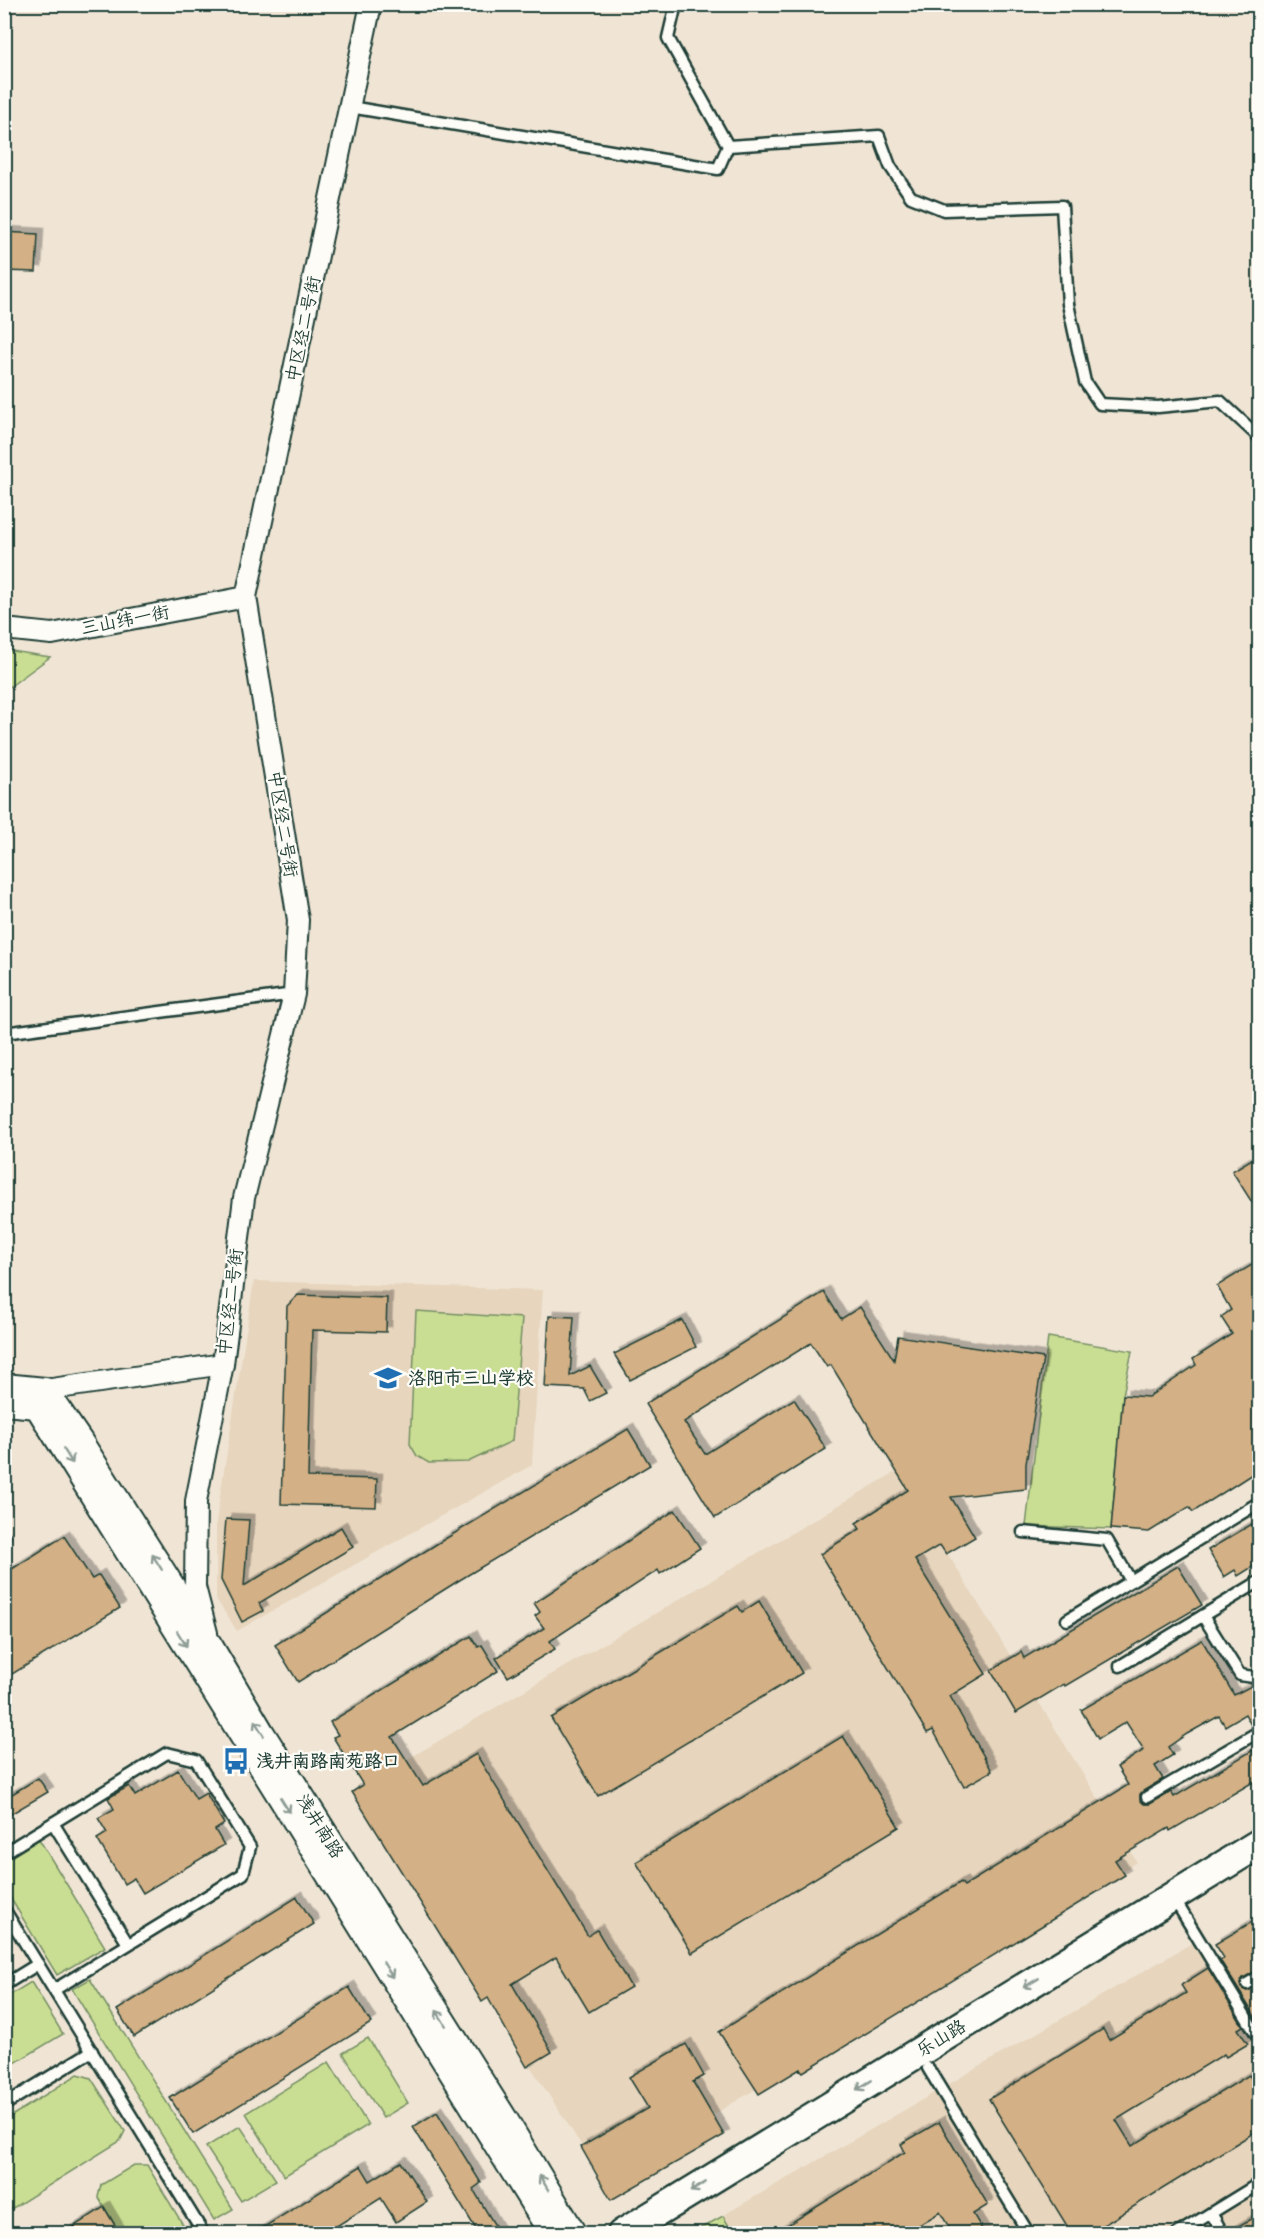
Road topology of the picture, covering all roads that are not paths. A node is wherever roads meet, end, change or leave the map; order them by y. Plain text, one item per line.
1 (372, 4) edge
2 (676, 4) edge
3 (350, 107) junction
4 (728, 146) junction
5 (1260, 438) edge
6 (246, 597) junction
7 (4, 629) edge
8 (294, 994) junction
9 (4, 1033) edge
10 (222, 1369) junction
11 (4, 1386) edge
12 (44, 1398) junction
13 (4, 1403) edge
14 (1260, 1502) edge
15 (1023, 1532) dead end
16 (1131, 1581) junction
17 (1260, 1581) edge
18 (1203, 1616) junction
19 (1067, 1620) dead end
20 (211, 1647) junction
21 (1120, 1666) dead end
22 (1260, 1678) edge
23 (1260, 1731) edge
24 (1147, 1797) dead end
25 (53, 1823) junction
26 (1260, 1843) edge
27 (4, 1853) edge
28 (1260, 1865) edge
29 (1178, 1904) junction
30 (4, 1910) edge
31 (128, 1944) junction
32 (38, 1964) junction
33 (1260, 1976) edge
34 (1247, 1984) dead end
35 (4, 1985) edge
36 (54, 1990) junction
37 (1260, 2040) edge
38 (92, 2051) junction
39 (928, 2068) junction
40 (4, 2105) edge
41 (1260, 2183) edge
42 (1211, 2213) junction
43 (204, 2234) edge
44 (552, 2234) edge
45 (574, 2234) edge
46 (621, 2234) edge
47 (660, 2234) edge
48 (1029, 2234) edge
49 (1177, 2234) edge
50 (1224, 2234) edge

1 - 3 street, 中区经二号街
2 - 4 lane
3 - 4 lane
3 - 6 street, 中区经二号街
4 - 5 lane
6 - 7 street, 三山纬一街
6 - 8 street, 中区经二号街
8 - 9 lane
8 - 10 street, 中区经二号街
10 - 12 street
10 - 20 street, 中区经二号街
11 - 12 street
12 - 13 street
20 -> 12 street, 浅井南路
12 -> 44 street, 浅井南路
14 - 16 lane
15 - 16 lane
16 - 19 lane
17 - 18 lane
18 - 21 lane
18 - 22 lane
45 -> 20 street, 浅井南路
23 - 24 lane
25 - 27 lane
25 - 31 lane
25 - 31 lane
26 - 29 main road, 乐山路
28 - 29 main road, 乐山路
29 - 37 lane
29 - 39 main road, 乐山路
29 -> 46 main road, 乐山路
30 - 32 lane
31 - 36 lane
32 - 35 lane
32 - 36 lane
33 - 34 lane
36 - 38 lane
38 - 40 lane
38 - 43 lane
39 - 47 main road, 乐山路
39 - 48 lane
41 - 42 lane
42 - 49 lane
42 - 50 lane

